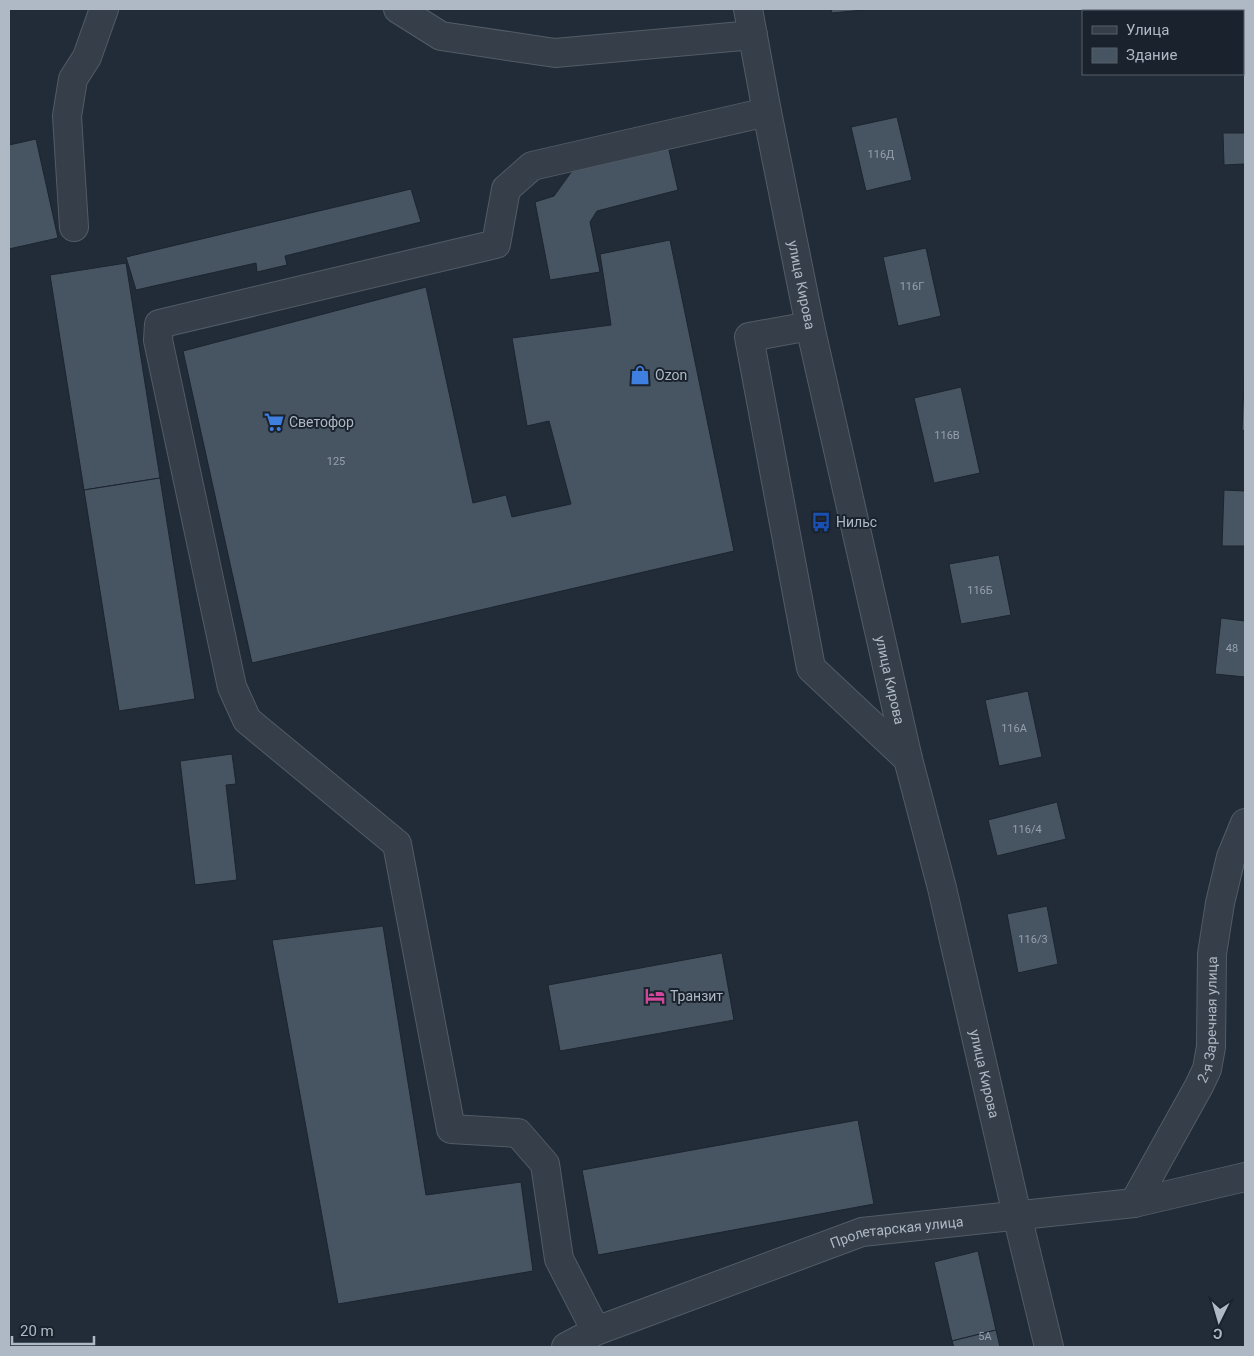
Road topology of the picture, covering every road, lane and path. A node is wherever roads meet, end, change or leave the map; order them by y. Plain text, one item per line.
1 (104, 9) edge
2 (398, 9) edge
3 (748, 9) edge
4 (753, 35) junction
5 (767, 112) junction
6 (74, 227) dead end
7 (810, 326) junction
8 (908, 759) junction
9 (1245, 823) edge
10 (1238, 857) edge
11 (1245, 1177) edge
12 (1134, 1203) junction
13 (1017, 1215) junction
14 (596, 1331) junction
15 (566, 1347) edge
16 (1049, 1347) edge

1 - 6 street
2 - 4 street
3 - 4 street, улица Кирова
4 - 5 street, улица Кирова
5 - 7 street, улица Кирова
5 - 14 street
7 - 8 street, улица Кирова
7 - 8 street
8 - 13 street, улица Кирова
9 - 10 street, 2-я Заречная улица
10 - 12 street, 2-я Заречная улица
11 - 12 street, Пролетарская улица
12 - 13 street, Пролетарская улица
13 - 14 street, Пролетарская улица
13 - 16 street, улица Кирова
14 - 15 street, Пролетарская улица

